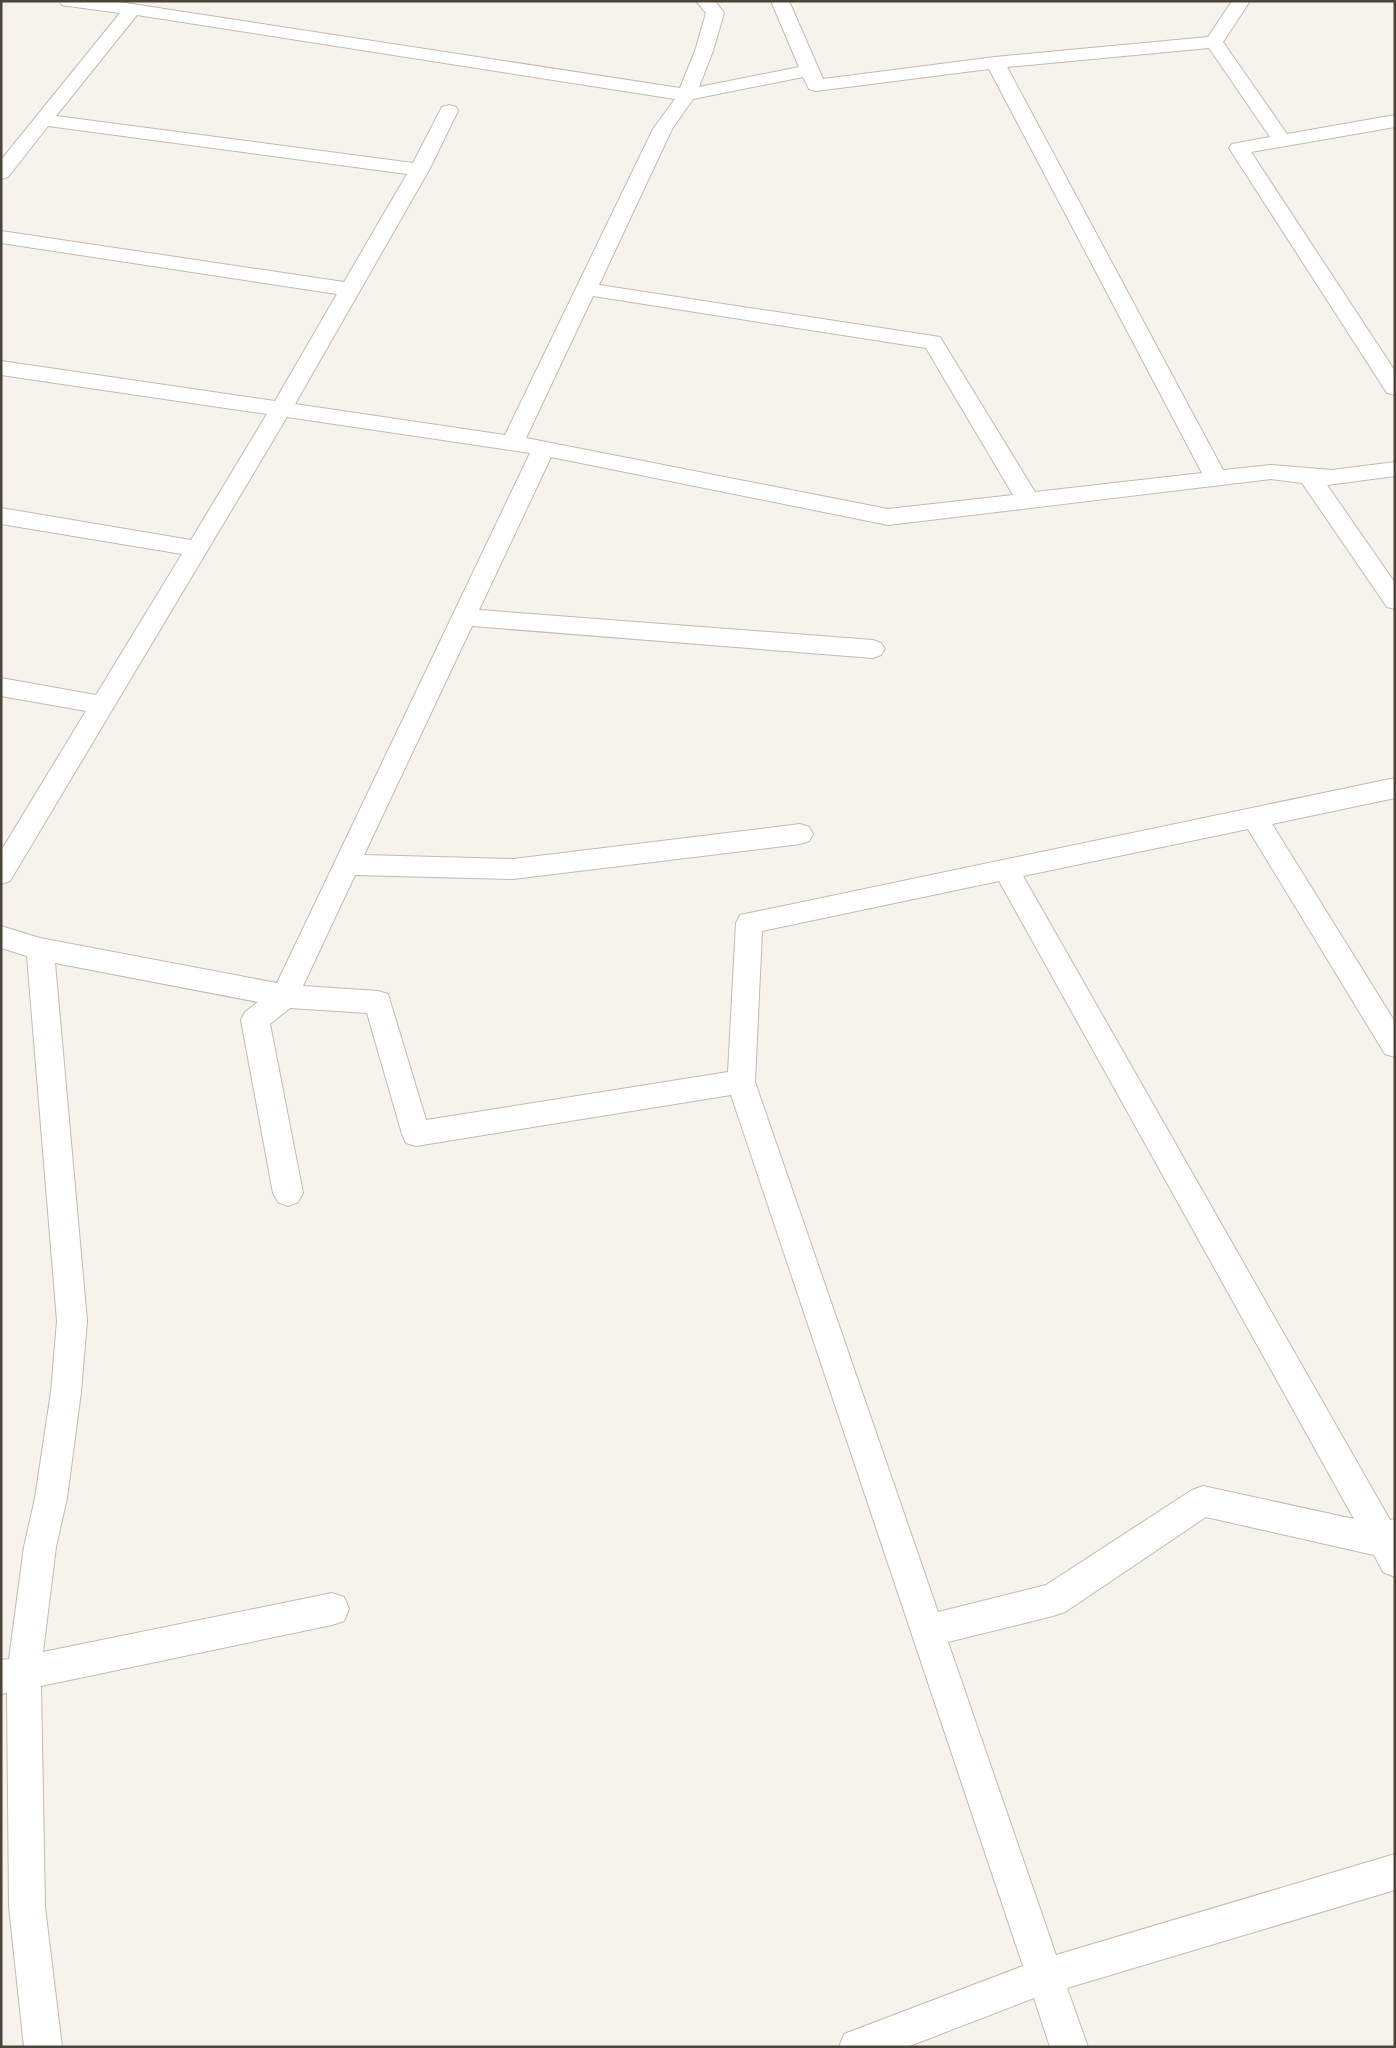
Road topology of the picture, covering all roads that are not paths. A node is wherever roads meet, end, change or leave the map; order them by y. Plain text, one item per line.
1 (68, 1) edge
2 (705, 1) edge
3 (780, 1) edge
4 (1241, 1) edge
5 (103, 3) edge
6 (132, 9) junction
7 (1214, 42) junction
8 (995, 63) junction
9 (810, 70) junction
10 (687, 95) junction
11 (450, 111) dead end
12 (43, 120) junction
13 (1395, 121) edge
14 (1282, 141) junction
15 (419, 170) junction
16 (1, 173) edge
17 (1, 237) edge
18 (349, 289) junction
19 (586, 289) junction
20 (1, 368) edge
21 (1395, 388) edge
22 (281, 409) junction
23 (512, 444) junction
24 (544, 448) junction
25 (1395, 468) edge
26 (1308, 476) junction
27 (1216, 478) junction
28 (1028, 500) junction
29 (1, 516) edge
30 (197, 549) junction
31 (1395, 600) edge
32 (464, 617) junction
33 (873, 649) dead end
34 (1, 687) edge
35 (103, 705) junction
36 (1395, 788) edge
37 (1254, 818) junction
38 (800, 834) dead end
39 (348, 865) junction
40 (1006, 870) junction
41 (1, 874) edge
42 (1, 937) edge
43 (40, 949) junction
44 (286, 996) junction
45 (1395, 1046) edge
46 (741, 1082) junction
47 (288, 1193) dead end
48 (1392, 1545) edge
49 (332, 1608) dead end
50 (927, 1631) junction
51 (12, 1675) edge
52 (1395, 1872) edge
53 (1045, 1976) junction
54 (43, 2047) edge
55 (857, 2047) edge
56 (1069, 2047) edge

1 - 5 street
2 - 10 street
3 - 9 street
4 - 7 street
5 - 6 street
6 - 10 street
6 - 12 street
7 - 8 street
7 - 14 street
8 - 9 street
8 - 27 street
9 - 10 street
10 - 19 street
11 - 15 street
12 - 15 street
12 - 16 street
13 - 14 street
14 - 21 street
15 - 18 street
17 - 18 street
18 - 22 street
19 - 23 street
19 - 28 street
20 - 22 street
22 - 23 street
22 - 30 street
23 - 24 street
24 - 28 street
24 - 32 street
25 - 26 street
26 - 27 street
26 - 31 street
27 - 28 street
29 - 30 street
30 - 35 street
32 - 33 street
32 - 39 street
34 - 35 street
35 - 41 street
36 - 37 street
37 - 40 street
37 - 45 street
38 - 39 street
39 - 44 street
40 - 46 street
40 - 48 street
42 - 43 street
43 - 44 street
43 - 51 street
44 - 46 street
44 - 47 street
46 - 50 street
48 - 50 street
49 - 51 street
50 - 53 street
51 - 54 street
52 - 53 street
53 - 55 street
53 - 56 street

